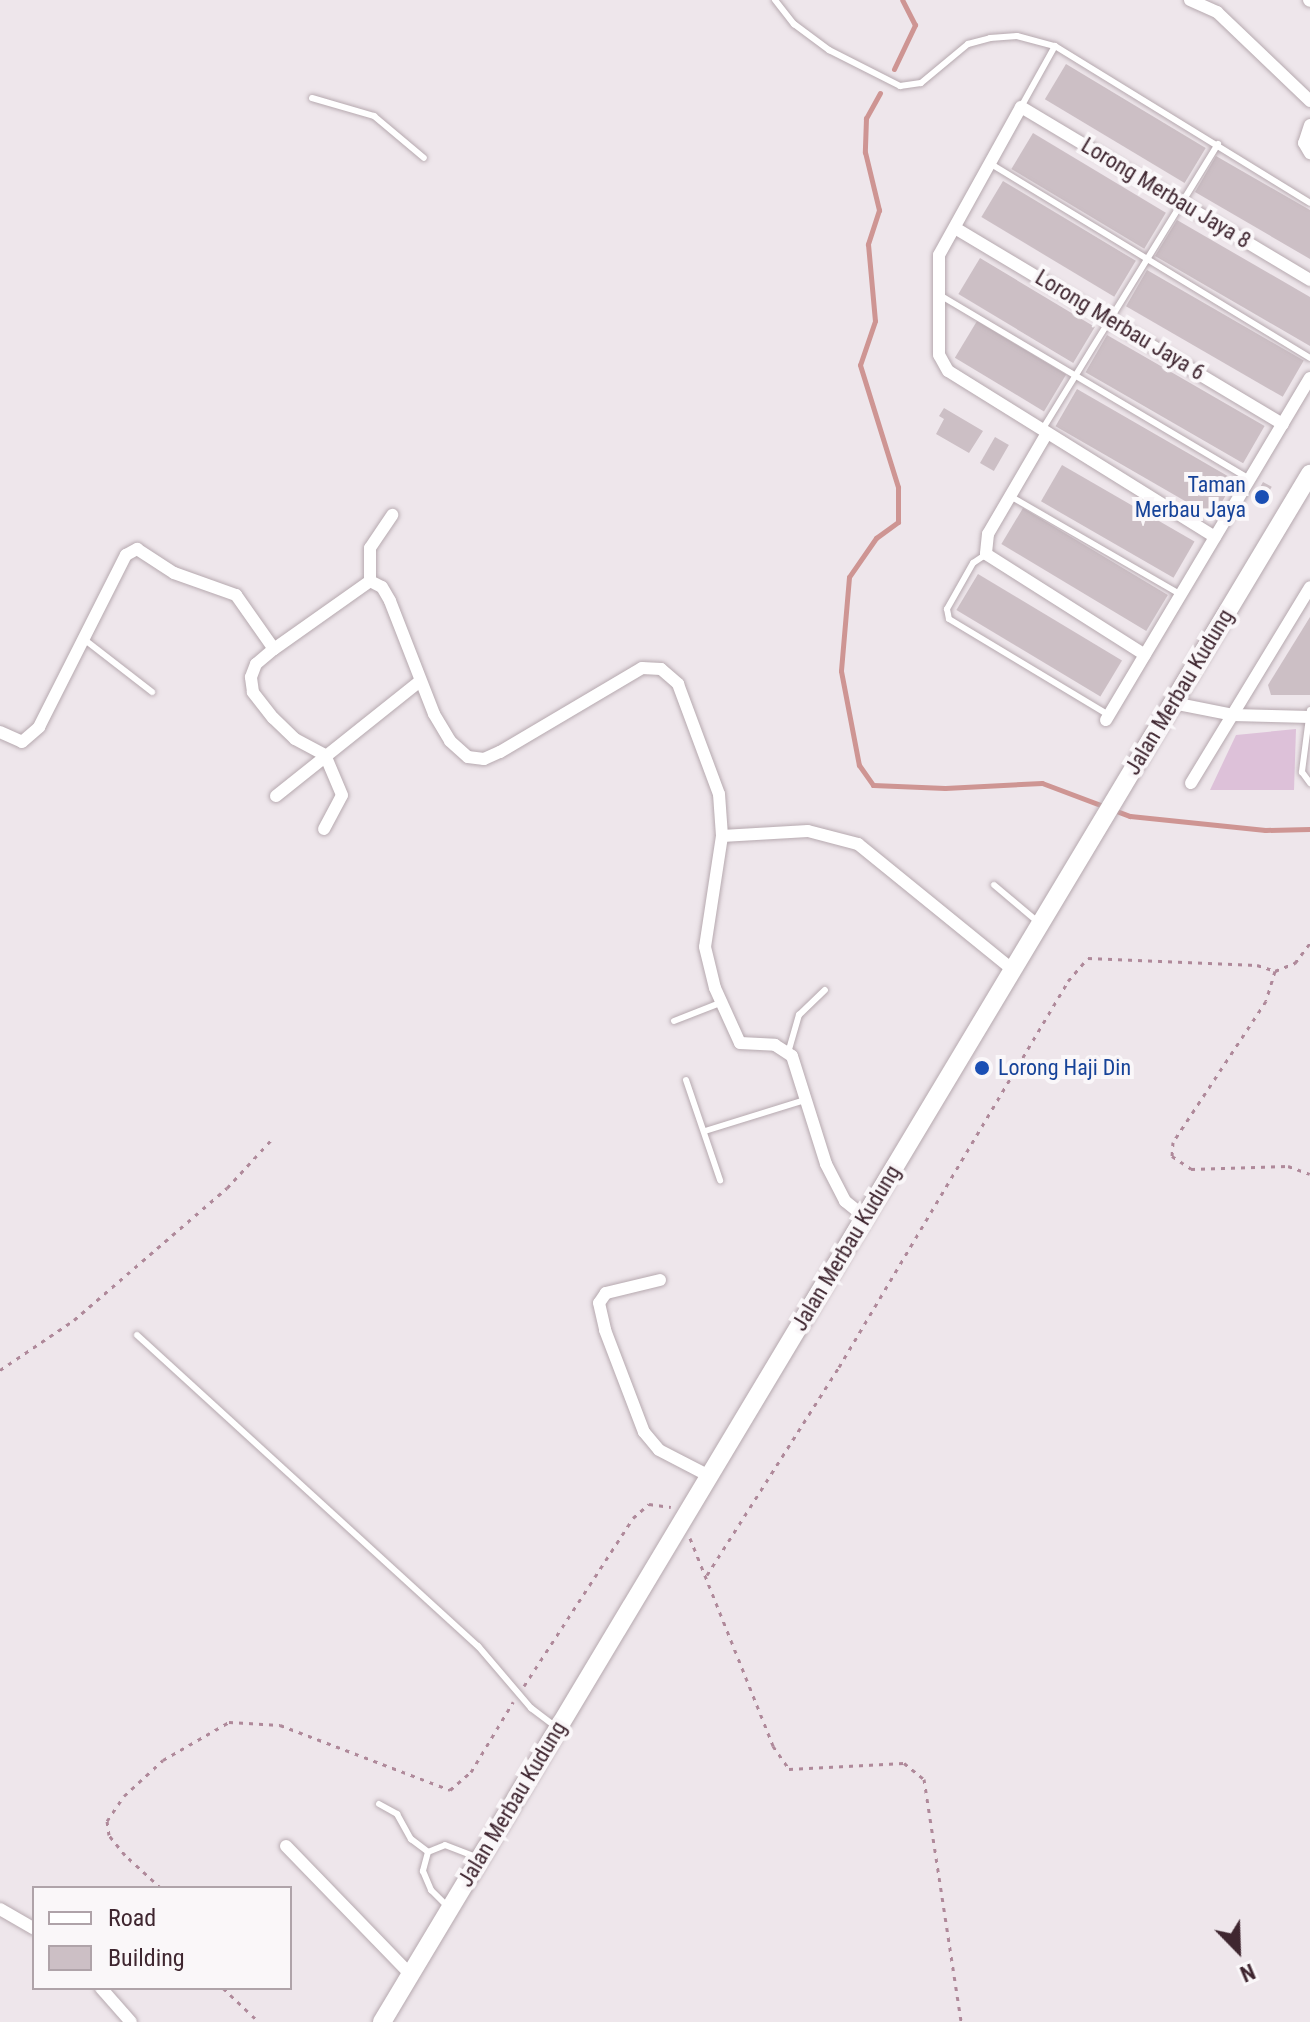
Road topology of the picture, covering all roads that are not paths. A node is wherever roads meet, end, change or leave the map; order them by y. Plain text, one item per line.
1 (775, 0) edge
2 (1190, 0) edge
3 (1055, 46) junction
4 (312, 98) dead end
5 (1310, 101) edge
6 (1021, 107) junction
7 (1310, 125) edge
8 (1218, 144) junction
9 (1310, 153) edge
10 (424, 158) dead end
11 (991, 164) junction
12 (1181, 202) junction
13 (1310, 203) edge
14 (955, 228) junction
15 (1147, 258) junction
16 (1310, 280) edge
17 (938, 294) junction
18 (1111, 317) junction
19 (1310, 358) edge
20 (1077, 373) junction
21 (1310, 378) edge
22 (1283, 424) junction
23 (1045, 431) junction
24 (1310, 474) edge
25 (1250, 479) junction
26 (1010, 496) junction
27 (392, 515) dead end
28 (1215, 537) junction
29 (986, 554) junction
30 (370, 581) junction
31 (1310, 587) edge
32 (1181, 595) junction
33 (84, 640) junction
34 (274, 649) junction
35 (1145, 655) junction
36 (419, 682) junction
37 (152, 692) dead end
38 (1173, 703) junction
39 (1233, 715) junction
40 (1308, 715) edge
41 (1107, 718) joint
42 (0, 732) edge
43 (325, 755) junction
44 (1191, 783) dead end
45 (1310, 783) edge
46 (276, 796) dead end
47 (324, 829) dead end
48 (722, 836) junction
49 (994, 885) dead end
50 (1040, 924) junction
51 (1013, 970) junction
52 (825, 990) dead end
53 (720, 1003) junction
54 (674, 1021) dead end
55 (788, 1053) junction
56 (686, 1080) dead end
57 (809, 1099) junction
58 (705, 1131) junction
59 (720, 1180) dead end
60 (865, 1217) junction
61 (660, 1280) dead end
62 (137, 1335) dead end
63 (711, 1477) junction
64 (558, 1728) junction
65 (379, 1804) dead end
66 (286, 1846) dead end
67 (428, 1852) junction
68 (479, 1858) junction
69 (449, 1908) junction
70 (0, 1909) edge
71 (32, 1928) edge
72 (410, 1974) junction
73 (103, 1990) edge
74 (131, 2022) edge
75 (382, 2022) edge

1 - 3 lane
2 - 5 street
3 - 6 lane
3 - 8 lane
4 - 10 lane
6 - 11 street
6 - 12 street, Lorong Merbau Jaya 8
7 - 9 street
8 - 12 lane
8 - 13 lane
11 - 14 street
11 - 15 lane
12 - 15 lane
12 - 16 street, Lorong Merbau Jaya 8
14 - 17 street
14 - 18 street, Lorong Merbau Jaya 6
15 - 18 lane
15 - 19 lane
17 - 20 lane
17 - 23 street
18 - 20 lane
18 - 22 street, Lorong Merbau Jaya 6
20 - 23 lane
20 - 25 lane
21 - 22 street
22 - 25 street
23 - 26 street
23 - 28 street
24 - 38 main road, Jalan Merbau Kudung
25 - 28 street
26 - 29 street
26 - 32 lane
27 - 30 street
28 - 32 street
29 - 35 street
29 - 41 lane
30 - 34 street
30 - 36 street
31 - 39 street
32 - 35 street
33 - 34 street
33 - 37 lane
33 - 42 street
34 - 43 street
35 - 41 street
36 - 43 street
36 - 48 street
38 - 39 street
38 - 50 main road, Jalan Merbau Kudung
39 - 40 street
39 - 44 street
40 - 45 lane
43 - 46 street
43 - 47 street
48 - 51 street
48 - 53 street
49 - 50 lane
50 - 51 main road, Jalan Merbau Kudung
51 - 60 main road, Jalan Merbau Kudung
52 - 55 lane
53 - 54 lane
53 - 55 street
55 - 57 street
56 - 58 lane
57 - 58 lane
57 - 60 street
58 - 59 lane
60 - 63 main road, Jalan Merbau Kudung
61 - 63 street
62 - 64 lane
63 - 64 main road, Jalan Merbau Kudung
64 - 68 main road, Jalan Merbau Kudung
65 - 67 lane
66 - 72 street
67 - 68 lane
67 - 69 lane
68 - 69 main road, Jalan Merbau Kudung
69 - 72 main road, Jalan Merbau Kudung
70 - 71 street
72 - 75 main road, Jalan Merbau Kudung
73 - 74 street

